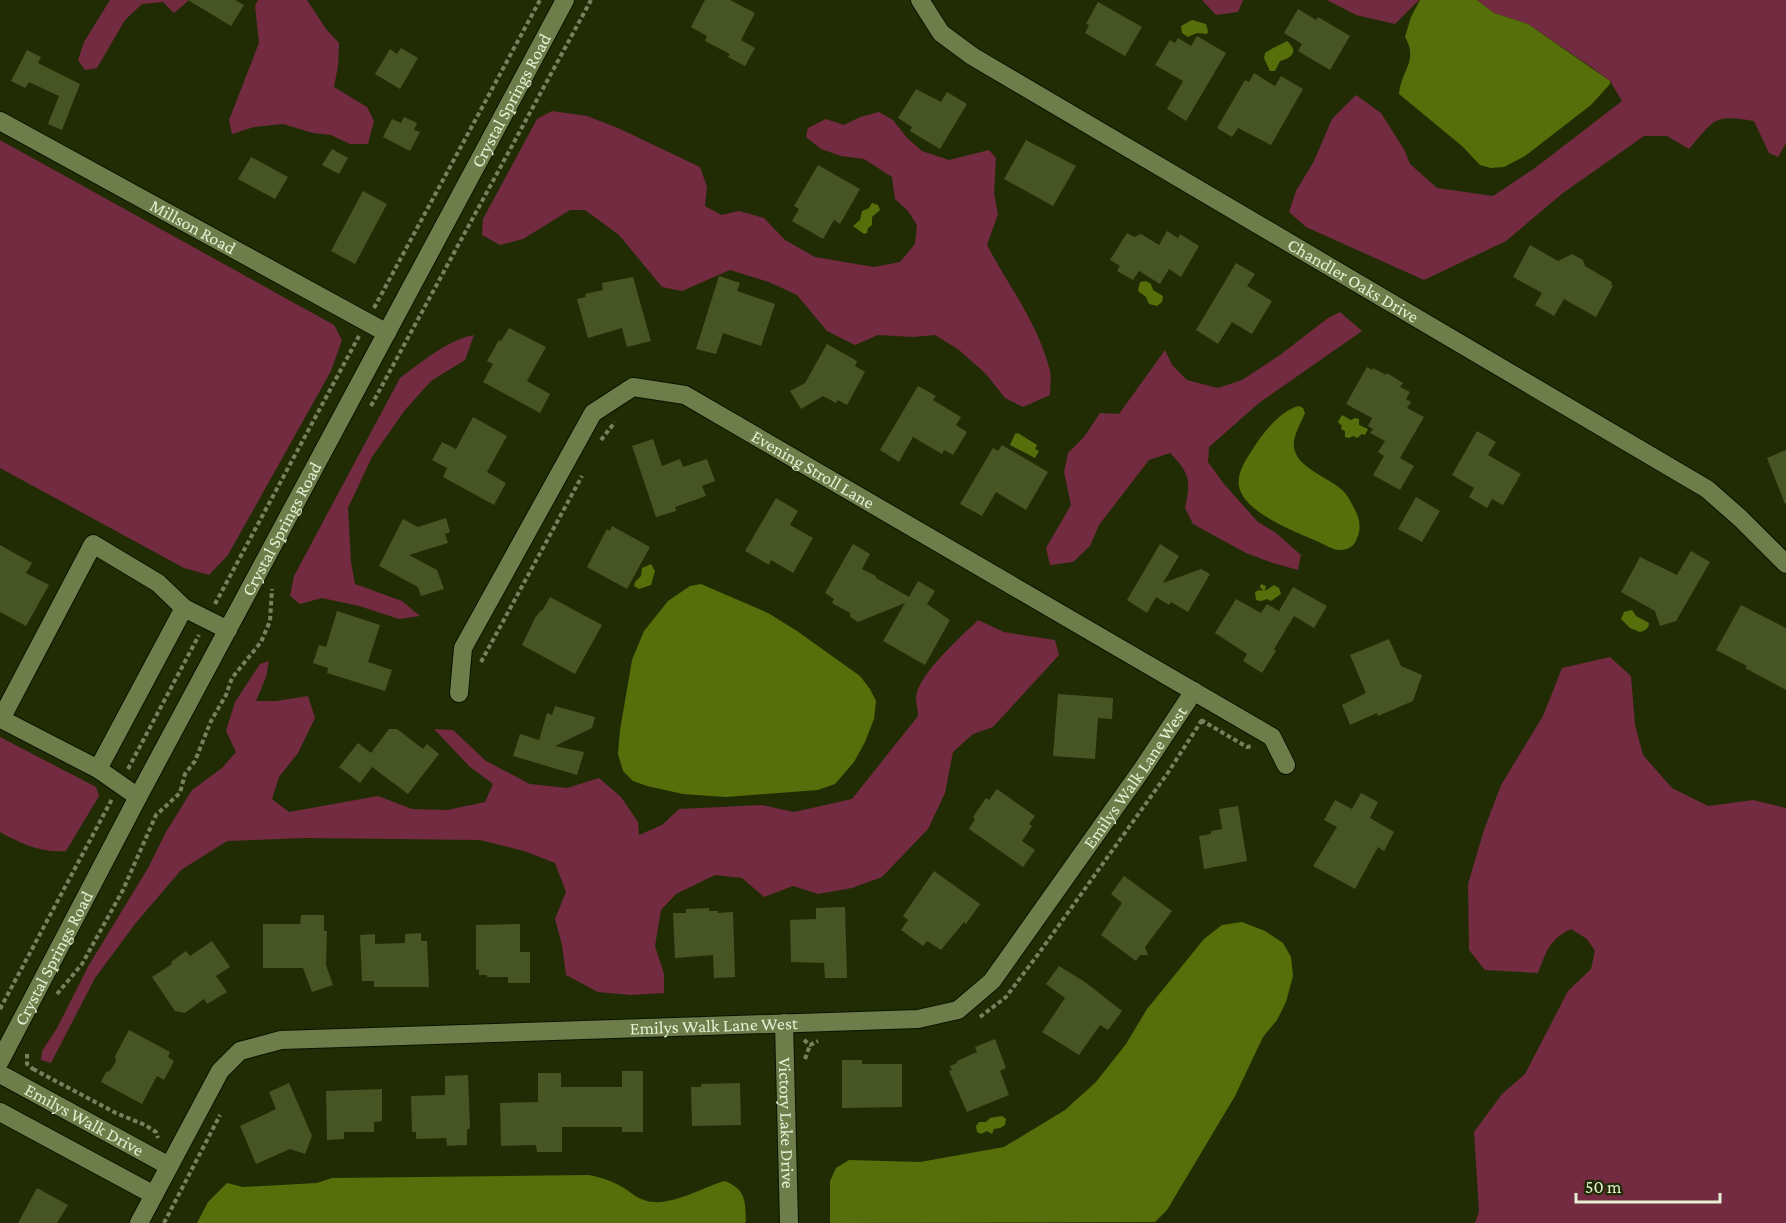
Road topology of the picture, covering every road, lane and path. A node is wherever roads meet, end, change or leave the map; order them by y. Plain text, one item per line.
1 (540, 0) edge
2 (566, 0) edge
3 (591, 0) edge
4 (920, 0) edge
5 (0, 121) edge
6 (367, 322) junction
7 (387, 333) junction
8 (366, 415) dead end
9 (618, 420) dead end
10 (596, 450) dead end
11 (584, 471) dead end
12 (1786, 564) edge
13 (276, 581) dead end
14 (184, 608) junction
15 (207, 620) junction
16 (228, 630) junction
17 (460, 686) joint
18 (1194, 691) junction
19 (1184, 708) junction
20 (1272, 736) junction
21 (1286, 765) dead end
22 (98, 769) junction
23 (120, 784) junction
24 (138, 797) junction
25 (52, 1004) dead end
26 (0, 1009) edge
27 (784, 1023) junction
28 (28, 1050) dead end
29 (0, 1061) edge
30 (0, 1074) edge
31 (24, 1087) junction
32 (0, 1112) edge
33 (170, 1166) junction
34 (154, 1195) junction
35 (139, 1223) edge
36 (789, 1223) edge

1 - 6 path
2 - 7 street, Crystal Springs Road
3 - 8 path
4 - 12 street, Chandler Oaks Drive
5 - 6 street, Millson Road
6 - 7 street, Millson Road
6 - 15 path
7 - 16 street, Crystal Springs Road
9 - 10 path
11 - 17 path
13 - 25 path
14 - 15 street
14 - 22 street
14 - 22 street
15 - 16 street
15 - 23 path
16 - 24 street, Crystal Springs Road
17 - 18 street, Evening Stroll Lane
18 - 19 street, Emilys Walk Lane West
18 - 20 street, Evening Stroll Lane
19 - 20 path
19 - 27 street, Emilys Walk Lane West
20 - 21 street
22 - 23 street
23 - 24 street
23 - 26 path
24 - 29 street, Crystal Springs Road
27 - 33 street, Emilys Walk Lane West
27 - 36 street, Victory Lake Drive
28 - 31 path
30 - 31 street, Emilys Walk Drive
31 - 33 street, Emilys Walk Drive
32 - 34 street, Emilys Walk Drive
33 - 34 street, Emilys Walk Lane West
34 - 35 street, Emilys Walk Lane West

